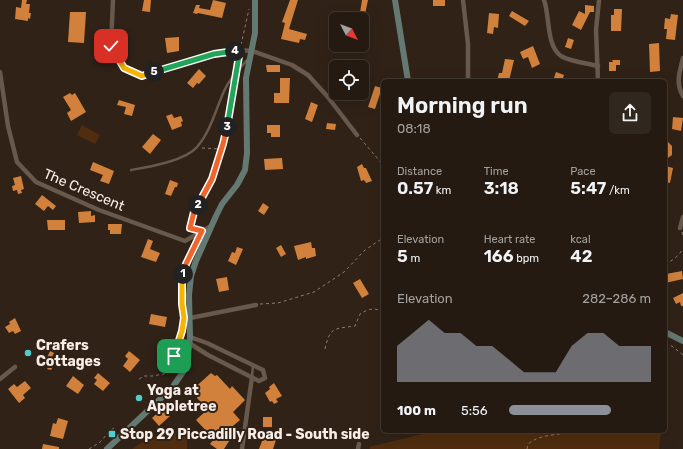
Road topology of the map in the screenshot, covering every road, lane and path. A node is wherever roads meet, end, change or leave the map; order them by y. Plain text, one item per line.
1 (113, 0) edge
2 (255, 0) edge
3 (395, 0) edge
4 (463, 0) edge
5 (544, 0) edge
6 (599, 0) edge
7 (249, 6) dead end
8 (240, 50) junction
9 (251, 53) junction
10 (683, 58) edge
11 (598, 66) junction
12 (0, 72) edge
13 (236, 74) junction
14 (408, 79) edge
15 (468, 79) edge
16 (598, 79) edge
17 (683, 96) edge
18 (357, 135) joint
19 (196, 148) junction
20 (221, 149) junction
21 (381, 163) edge
22 (131, 170) dead end
23 (683, 217) edge
24 (211, 226) junction
25 (680, 228) dead end
26 (202, 231) junction
27 (381, 239) edge
28 (683, 249) edge
29 (667, 263) edge
30 (256, 305) joint
31 (381, 311) edge
32 (190, 318) junction
33 (667, 333) edge
34 (190, 340) junction
35 (683, 341) edge
36 (667, 345) edge
37 (325, 349) dead end
38 (683, 355) edge
39 (253, 365) junction
40 (15, 367) dead end
41 (252, 377) junction
42 (138, 378) dead end
43 (0, 379) edge
44 (114, 428) dead end
45 (565, 433) edge
46 (89, 449) edge
47 (107, 449) edge
48 (242, 449) edge
49 (527, 449) edge

1 - 8 street
2 - 9 main road
3 - 14 main road
4 - 15 street
5 - 11 street
6 - 11 street
7 - 8 path
8 - 9 street
8 - 13 path
9 - 13 lane
9 - 18 street
9 - 24 main road
10 - 17 street
11 - 16 street
12 - 26 street, The Crescent
13 - 19 lane
13 - 20 path
18 - 21 path
19 - 20 path
19 - 22 lane
20 - 26 path
23 - 25 street
24 - 26 street, The Crescent
24 - 32 main road
26 - 42 path
27 - 30 path
28 - 29 path
30 - 32 street
31 - 37 path
32 - 34 main road
33 - 35 main road
34 - 39 street
34 - 41 street
34 - 47 main road
36 - 38 path
39 - 41 lane
39 - 41 street
40 - 43 street
41 - 48 street
44 - 46 path
45 - 49 path

